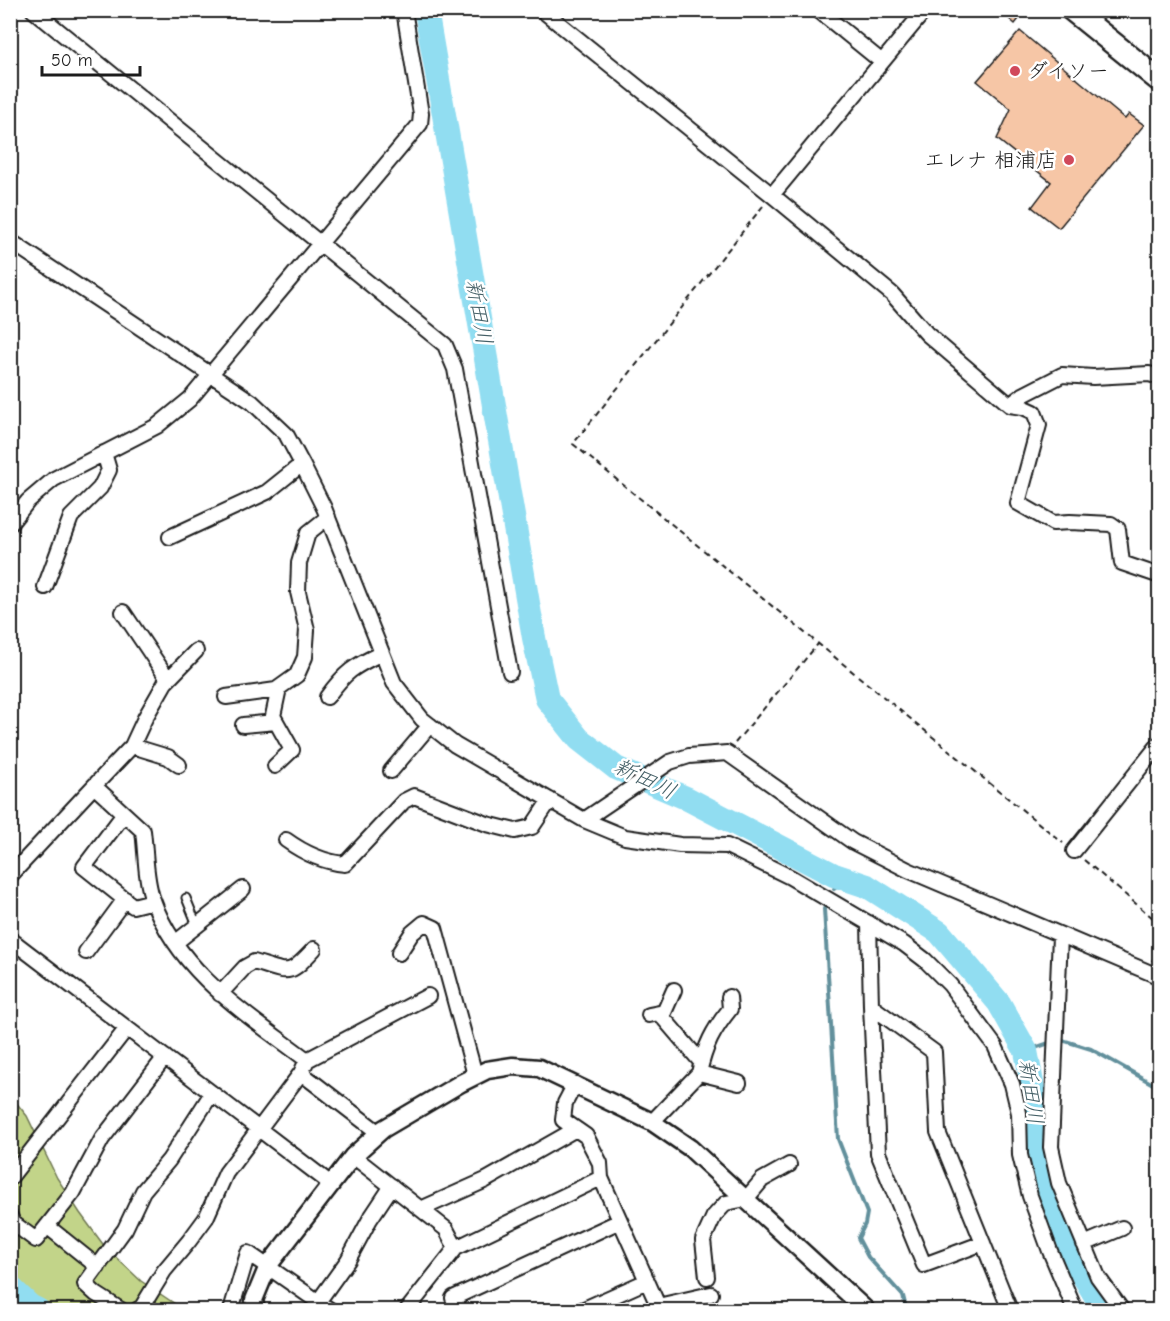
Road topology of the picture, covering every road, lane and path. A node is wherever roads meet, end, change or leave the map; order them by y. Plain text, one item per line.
1 (33, 10) edge
2 (404, 10) edge
3 (542, 10) edge
4 (818, 10) edge
5 (925, 10) edge
6 (1072, 10) edge
7 (882, 63) junction
8 (1160, 81) edge
9 (772, 195) junction
10 (10, 241) edge
11 (321, 244) junction
12 (212, 375) junction
13 (1160, 377) edge
14 (1010, 405) junction
15 (104, 453) junction
16 (302, 464) junction
17 (328, 517) junction
18 (10, 524) edge
19 (170, 537) dead end
20 (1160, 576) edge
21 (45, 587) dead end
22 (123, 612) dead end
23 (818, 644) junction
24 (196, 651) dead end
25 (382, 654) junction
26 (510, 672) dead end
27 (168, 679) junction
28 (279, 688) junction
29 (327, 697) dead end
30 (226, 698) dead end
31 (276, 722) junction
32 (243, 725) dead end
33 (430, 725) junction
34 (1160, 743) edge
35 (132, 746) junction
36 (727, 753) junction
37 (179, 765) dead end
38 (274, 766) dead end
39 (391, 771) dead end
40 (94, 786) junction
41 (550, 800) junction
42 (124, 814) junction
43 (584, 820) junction
44 (286, 840) dead end
45 (1074, 851) junction
46 (10, 876) edge
47 (243, 889) dead end
48 (186, 898) dead end
49 (125, 900) junction
50 (153, 901) junction
51 (869, 923) junction
52 (1160, 924) edge
53 (197, 925) junction
54 (1060, 936) junction
55 (10, 939) edge
56 (175, 943) junction
57 (314, 949) dead end
58 (86, 952) dead end
59 (399, 953) dead end
60 (1160, 976) edge
61 (674, 990) dead end
62 (220, 994) junction
63 (428, 996) dead end
64 (733, 1001) dead end
65 (871, 1006) junction
66 (127, 1028) junction
67 (165, 1057) junction
68 (307, 1060) junction
69 (700, 1067) junction
70 (301, 1073) junction
71 (475, 1076) junction
72 (739, 1083) dead end
73 (575, 1084) junction
74 (212, 1093) junction
75 (652, 1122) junction
76 (576, 1129) junction
77 (260, 1130) junction
78 (379, 1132) junction
79 (353, 1156) junction
80 (789, 1165) dead end
81 (13, 1170) edge
82 (601, 1178) junction
83 (331, 1184) junction
84 (392, 1186) junction
85 (746, 1199) junction
86 (421, 1209) junction
87 (10, 1216) edge
88 (620, 1221) junction
89 (47, 1226) junction
90 (1122, 1228) dead end
91 (983, 1243) junction
92 (1084, 1244) junction
93 (456, 1248) junction
94 (268, 1266) junction
95 (98, 1267) junction
96 (707, 1277) dead end
97 (647, 1281) junction
98 (711, 1294) dead end
99 (318, 1302) junction
100 (659, 1308) edge
101 (121, 1311) edge
102 (137, 1311) edge
103 (231, 1311) edge
104 (256, 1311) edge
105 (330, 1311) edge
106 (407, 1311) edge
107 (459, 1311) edge
108 (582, 1311) edge
109 (867, 1311) edge
110 (1010, 1311) edge
111 (1075, 1311) edge
112 (1122, 1311) edge

1 - 11 street
2 - 11 street
3 - 9 street
4 - 7 street
5 - 7 street
6 - 8 main road
7 - 9 street
9 - 14 street
9 - 23 path
10 - 12 street
11 - 12 street
11 - 26 street
12 - 15 street
12 - 16 street
13 - 14 street
14 - 20 street
15 - 18 street
15 - 21 street
16 - 17 street
16 - 19 street
17 - 25 street
17 - 28 street
22 - 27 street
23 - 36 path
23 - 45 path
24 - 27 street
25 - 29 street
25 - 33 street
27 - 35 street
28 - 30 street
28 - 31 street
31 - 32 street
31 - 38 street
33 - 39 street
33 - 41 street
34 - 45 street
35 - 37 street
35 - 40 street
36 - 43 street
36 - 54 street
40 - 42 street
40 - 46 street
41 - 43 street
41 - 44 street
42 - 49 street
42 - 50 street
43 - 51 street
45 - 52 path
47 - 53 street
48 - 53 lane
49 - 50 street
49 - 58 street
50 - 56 street
51 - 65 street
51 - 111 street
53 - 56 street
54 - 60 street
54 - 92 street
55 - 66 street
56 - 62 street
57 - 62 street
59 - 71 street
61 - 69 street
62 - 68 street
63 - 68 street
64 - 69 street
65 - 91 street
65 - 91 street
66 - 67 street
66 - 81 street
67 - 74 street
67 - 89 street
68 - 70 street
69 - 72 street
69 - 75 street
70 - 77 street
70 - 78 street
71 - 73 street
71 - 78 street
73 - 75 street
73 - 76 street
74 - 77 street
74 - 95 street
75 - 85 street
76 - 82 street
76 - 86 street
77 - 83 street
77 - 102 street
78 - 79 street
79 - 83 street
79 - 84 street
80 - 85 street
82 - 88 street
82 - 93 street
83 - 94 street
84 - 86 street
84 - 99 street
85 - 96 street
85 - 109 street
86 - 93 street
87 - 89 street
88 - 97 street
88 - 107 street
89 - 95 street
90 - 92 street
91 - 110 street
92 - 112 street
93 - 106 street
94 - 99 street
94 - 103 street
94 - 104 street
95 - 101 street
97 - 100 street
97 - 108 street
98 - 100 street
99 - 105 street

